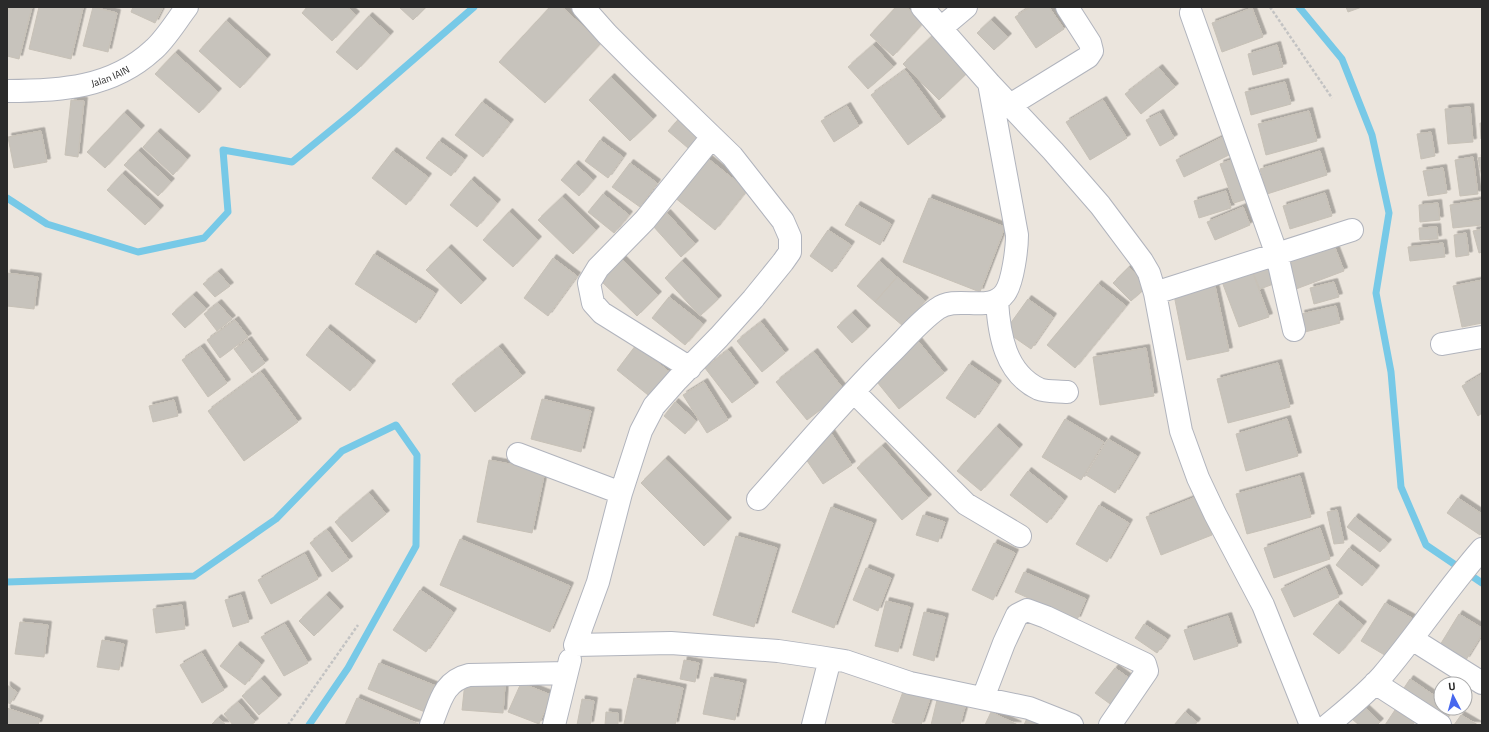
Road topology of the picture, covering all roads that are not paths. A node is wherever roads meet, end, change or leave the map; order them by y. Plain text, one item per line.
1 (187, 7) edge
2 (583, 7) edge
3 (922, 7) edge
4 (966, 7) edge
5 (1067, 7) edge
6 (1191, 13) dead end
7 (941, 28) junction
8 (989, 83) junction
9 (7, 91) edge
10 (1010, 105) junction
11 (712, 137) junction
12 (1352, 230) dead end
13 (1277, 255) junction
14 (1155, 293) junction
15 (997, 301) junction
16 (1294, 330) dead end
17 (1482, 337) edge
18 (1442, 344) dead end
19 (690, 368) junction
20 (854, 392) junction
21 (1067, 392) dead end
22 (518, 454) dead end
23 (621, 493) junction
24 (758, 499) dead end
25 (1020, 536) dead end
26 (1478, 554) edge
27 (1412, 639) junction
28 (575, 645) junction
29 (830, 659) junction
30 (566, 673) junction
31 (1375, 683) junction
32 (1482, 683) edge
33 (983, 698) junction
34 (431, 725) edge
35 (554, 725) edge
36 (813, 725) edge
37 (1072, 725) edge
38 (1110, 725) edge
39 (1311, 725) edge
40 (1328, 725) edge
41 (1440, 725) edge

1 - 9 street, Jalan IAIN
2 - 11 street
3 - 7 street
4 - 7 street
5 - 10 street
6 - 13 street
7 - 8 street
8 - 10 street
8 - 15 street
10 - 14 street
11 - 19 street
11 - 19 street
12 - 13 street
13 - 14 street
13 - 16 street
14 - 39 street
15 - 20 street
15 - 21 street
17 - 18 street
19 - 23 street
20 - 24 street
20 - 25 street
22 - 23 street
23 - 28 street
26 - 27 street
27 - 31 street
27 - 32 street
28 - 29 street
28 - 30 street
29 - 33 street
29 - 36 street
30 - 34 street
30 - 35 street
31 - 40 street
31 - 41 street
33 - 37 street
33 - 38 street

